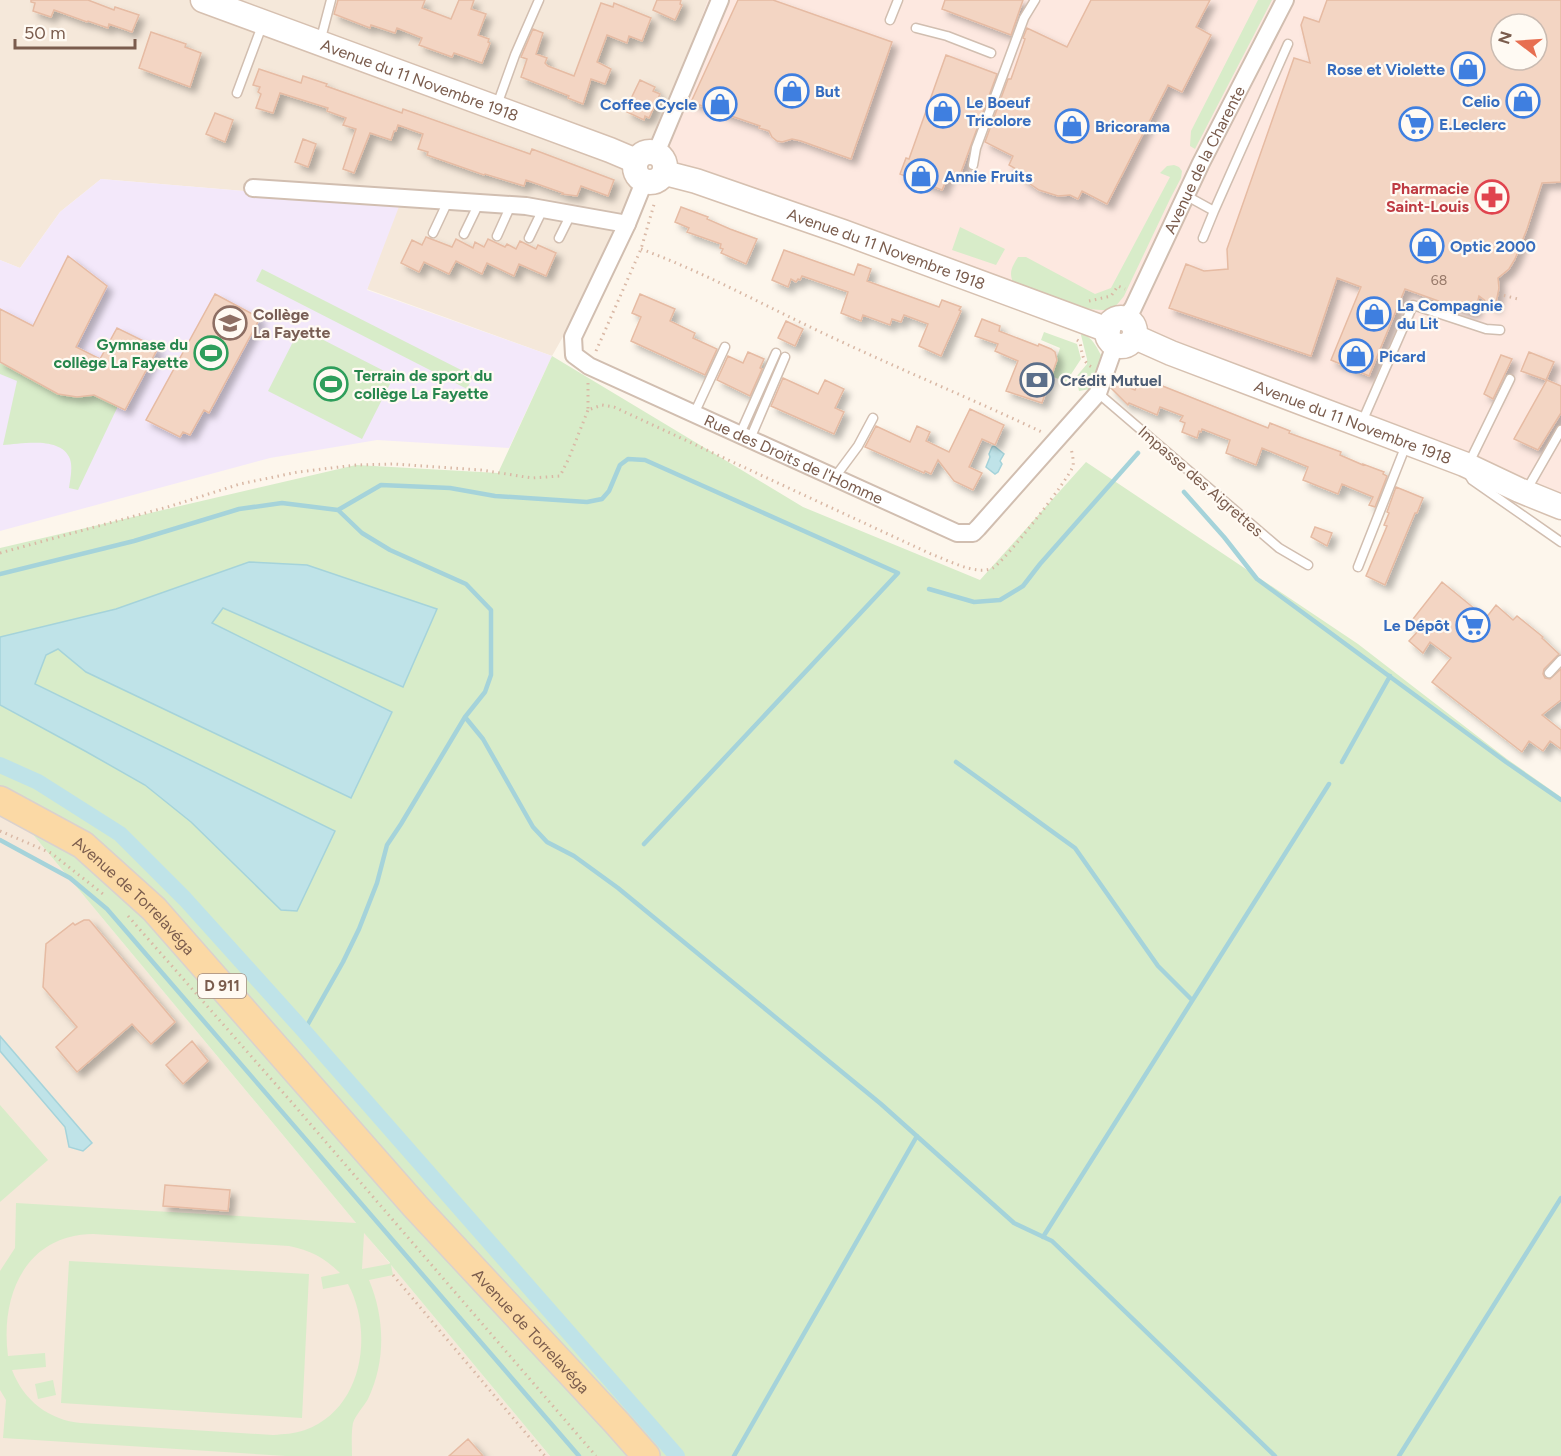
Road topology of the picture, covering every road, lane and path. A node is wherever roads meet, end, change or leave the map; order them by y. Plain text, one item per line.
1 (331, 0) edge
2 (539, 0) edge
3 (720, 0) edge
4 (898, 0) edge
5 (1035, 0) edge
6 (1285, 0) edge
7 (210, 1) edge
8 (890, 20) dead end
9 (263, 22) junction
10 (916, 28) dead end
11 (320, 43) junction
12 (1288, 44) dead end
13 (991, 53) dead end
14 (237, 93) dead end
15 (496, 108) junction
16 (973, 165) dead end
17 (651, 170) junction
18 (253, 188) dead end
19 (1185, 195) junction
20 (448, 201) junction
21 (479, 203) junction
22 (512, 205) junction
23 (543, 209) junction
24 (1214, 211) junction
25 (571, 214) junction
26 (627, 224) junction
27 (433, 233) dead end
28 (464, 234) dead end
29 (497, 236) dead end
30 (529, 238) dead end
31 (559, 238) dead end
32 (1203, 238) dead end
33 (642, 249) junction
34 (1140, 294) junction
35 (1498, 294) dead end
36 (1080, 298) dead end
37 (1518, 299) dead end
38 (1500, 330) dead end
39 (1121, 333) junction
40 (1074, 339) dead end
41 (725, 347) dead end
42 (780, 355) dead end
43 (589, 366) junction
44 (1106, 372) junction
45 (1510, 379) dead end
46 (1098, 393) junction
47 (588, 410) dead end
48 (694, 414) junction
49 (873, 418) dead end
50 (1360, 425) junction
51 (1561, 430) edge
52 (745, 437) junction
53 (1058, 440) junction
54 (1407, 442) junction
55 (1466, 465) junction
56 (835, 477) junction
57 (1504, 483) junction
58 (1530, 484) junction
59 (1561, 490) edge
60 (1561, 507) edge
61 (1561, 542) edge
62 (0, 553) edge
63 (1308, 565) dead end
64 (1358, 567) dead end
65 (1561, 660) edge
66 (1549, 673) dead end
67 (0, 800) edge
68 (0, 831) edge
69 (110, 900) dead end
70 (125, 913) dead end
71 (415, 1206) junction
72 (393, 1275) dead end
73 (546, 1456) edge
74 (596, 1456) edge
75 (624, 1456) edge
76 (646, 1456) edge

1 - 11 lane
2 - 15 lane
3 - 17 street
4 - 8 lane
5 - 16 lane
6 - 19 street, Avenue de la Charente
7 - 9 main road, Avenue du 11 Novembre 1918
9 - 11 main road, Avenue du 11 Novembre 1918
9 - 14 lane
10 - 13 lane
11 - 15 main road, Avenue du 11 Novembre 1918
12 - 24 lane
15 - 17 main road, Avenue du 11 Novembre 1918
17 - 26 street
17 - 33 path
17 - 39 main road, Avenue du 11 Novembre 1918
18 - 20 street
19 - 24 lane
19 - 34 street, Avenue de la Charente
20 - 21 street
20 - 27 lane
21 - 22 street
21 - 28 lane
22 - 23 street
22 - 29 lane
23 - 25 street
23 - 30 lane
24 - 32 lane
25 - 26 street
25 - 31 lane
26 - 43 street
33 - 43 path
33 - 53 path
34 - 36 path
34 - 39 street, Avenue de la Charente
35 - 37 path
38 - 50 lane
39 - 44 street, Rue des Droits de l'Homme
39 - 50 main road, Avenue du 11 Novembre 1918
40 - 44 path
41 - 48 lane
42 - 52 lane
43 - 48 street, Rue des Droits de l'Homme
44 - 46 street, Rue des Droits de l'Homme
45 - 55 lane
46 - 53 street, Rue des Droits de l'Homme
46 - 63 lane, Impasse des Aigrettes
47 - 62 path
48 - 52 street, Rue des Droits de l'Homme
49 - 56 lane
50 - 54 main road, Avenue du 11 Novembre 1918
51 - 58 lane
52 - 56 street, Rue des Droits de l'Homme
53 - 56 street, Rue des Droits de l'Homme
54 - 55 main road, Avenue du 11 Novembre 1918
54 - 64 lane
55 - 57 main road, Avenue du 11 Novembre 1918
55 - 61 lane
57 - 58 main road, Avenue du 11 Novembre 1918
57 - 60 main road, Avenue du 11 Novembre 1918
58 - 59 main road, Avenue du 11 Novembre 1918
65 - 66 lane
67 - 71 main road, Avenue de Torrelavéga / D 911
68 - 69 path
70 - 74 path
71 - 75 main road, Avenue de Torrelavéga / D 911
71 - 76 main road, Avenue de Torrelavéga / D 911
72 - 73 path

